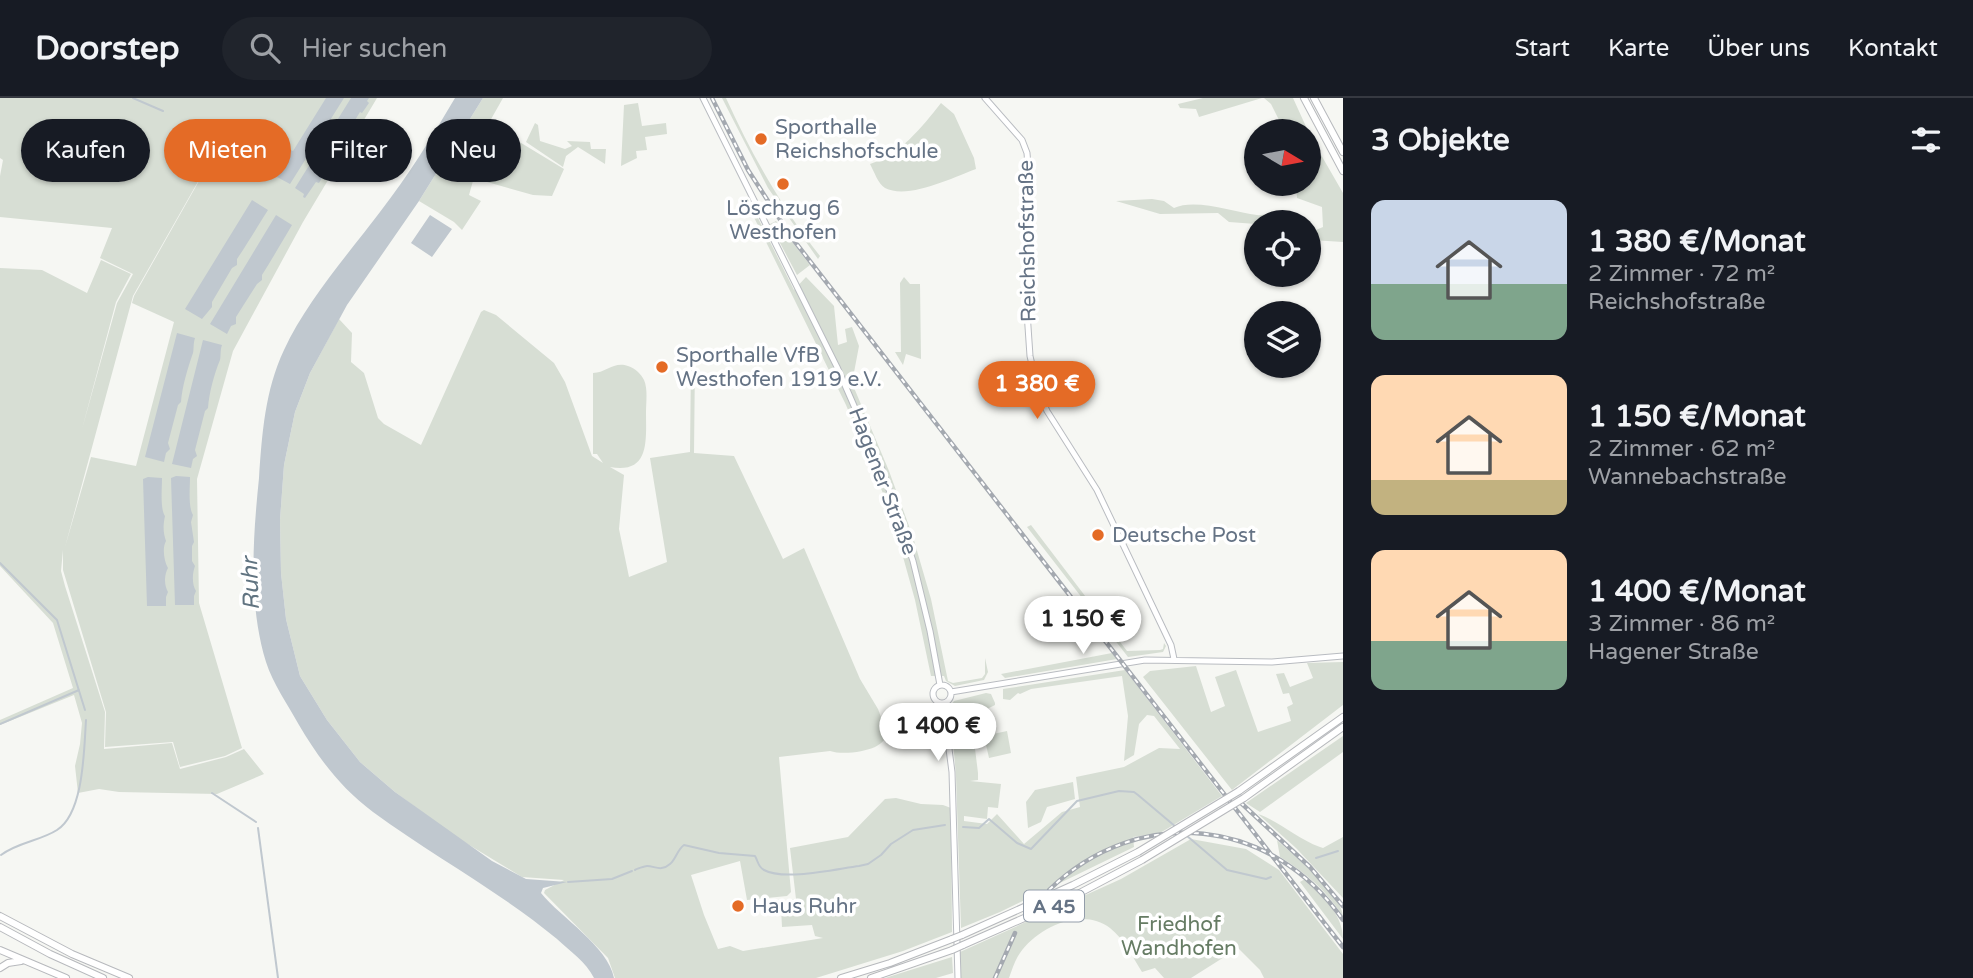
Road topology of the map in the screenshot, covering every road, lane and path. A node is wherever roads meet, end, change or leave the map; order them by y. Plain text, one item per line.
1 (704, 98) edge
2 (985, 98) edge
3 (1304, 98) edge
4 (1314, 98) edge
5 (1343, 152) edge
6 (1343, 171) edge
7 (1343, 656) edge
8 (1174, 659) junction
9 (940, 685) junction
10 (951, 692) junction
11 (943, 703) junction
12 (1343, 716) edge
13 (1340, 725) edge
14 (0, 916) edge
15 (0, 928) edge
16 (0, 950) edge
17 (29, 963) junction
18 (0, 968) edge
19 (66, 978) edge
20 (103, 978) edge
21 (129, 978) edge
22 (841, 978) edge
23 (871, 978) edge
24 (958, 978) edge

1 - 9 main road, Hagener Straße
2 - 8 main road, Reichshofstraße
3 - 6 highway
4 - 5 highway
7 - 8 main road
8 - 10 main road
9 - 10 main road
9 - 11 main road
10 - 11 main road
11 - 24 main road
12 - 13 highway, A 45
13 - 22 highway, A 45, bridge
13 - 23 highway, A 45, bridge
14 - 21 highway
15 - 20 highway
16 - 17 highway
17 - 18 highway
17 - 19 highway

